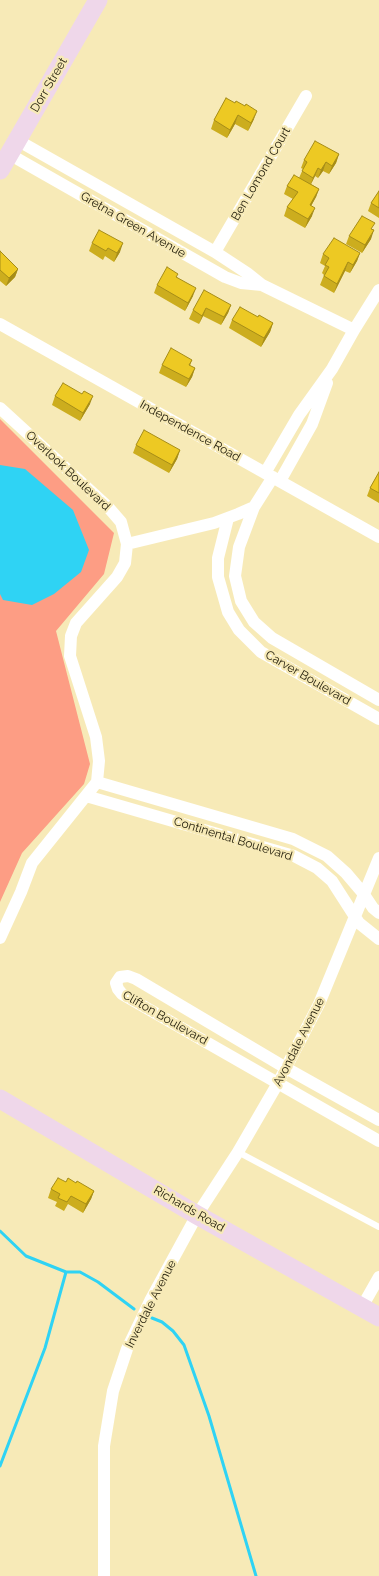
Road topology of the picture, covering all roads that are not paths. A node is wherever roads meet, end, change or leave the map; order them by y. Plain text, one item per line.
1 (98, 0) edge
2 (306, 96) dead end
3 (9, 154) edge
4 (211, 250) junction
5 (227, 260) junction
6 (198, 262) junction
7 (219, 274) junction
8 (262, 285) junction
9 (379, 290) edge
10 (0, 324) edge
11 (354, 330) junction
12 (0, 408) edge
13 (273, 477) junction
14 (254, 507) junction
15 (228, 518) junction
16 (379, 538) edge
17 (127, 544) junction
18 (379, 700) edge
19 (379, 719) edge
20 (97, 782) junction
21 (86, 796) junction
22 (379, 858) edge
23 (363, 893) junction
24 (379, 914) edge
25 (354, 916) junction
26 (0, 938) edge
27 (379, 939) edge
28 (286, 1068) junction
29 (278, 1083) junction
30 (0, 1099) edge
31 (379, 1120) edge
32 (379, 1141) edge
33 (238, 1152) junction
34 (197, 1215) junction
35 (379, 1227) edge
36 (379, 1277) edge
37 (362, 1307) junction
38 (379, 1317) edge
39 (104, 1576) edge

1 - 3 street, Dorr Street
2 - 4 street, Ben Lomond Court
3 - 4 street, Gretna Green Avenue
3 - 6 street, Gretna Green Avenue
4 - 5 street, Gretna Green Avenue
4 - 6 street, Ben Lomond Court
5 - 7 street
5 - 8 street, Gretna Green Avenue
6 - 7 street, Gretna Green Avenue
7 - 8 street, Gretna Green Avenue
8 - 11 street, Gretna Green Avenue
9 - 11 street, Carver Boulevard
10 - 13 street, Independence Road
11 - 13 street, Carver Boulevard
12 - 17 street, Overlook Boulevard
13 - 14 street, Carver Boulevard
13 - 16 street, Independence Road
14 - 15 street
14 - 18 street, Carver Boulevard
15 - 17 street
15 - 19 street, Carver Boulevard
17 - 20 street, Overlook Boulevard
20 - 21 street
20 - 23 street, Continental Boulevard
21 - 25 street, Continental Boulevard
21 - 26 street
22 - 23 street, Avondale Avenue
23 - 24 street, Continental Boulevard
23 - 25 street, Avondale Avenue
25 - 27 street, Continental Boulevard
25 - 28 street, Avondale Avenue
28 - 29 street, Avondale Avenue
28 - 29 street, Clifton Boulevard
28 - 31 street, Clifton Boulevard
29 - 32 street, Clifton Boulevard
29 - 33 street, Avondale Avenue
30 - 34 street, Richards Road
33 - 34 street, Avondale Avenue
33 - 35 lane
34 - 37 street, Richards Road
34 - 39 street, Inverdale Avenue
36 - 37 street
37 - 38 street, Richards Road

